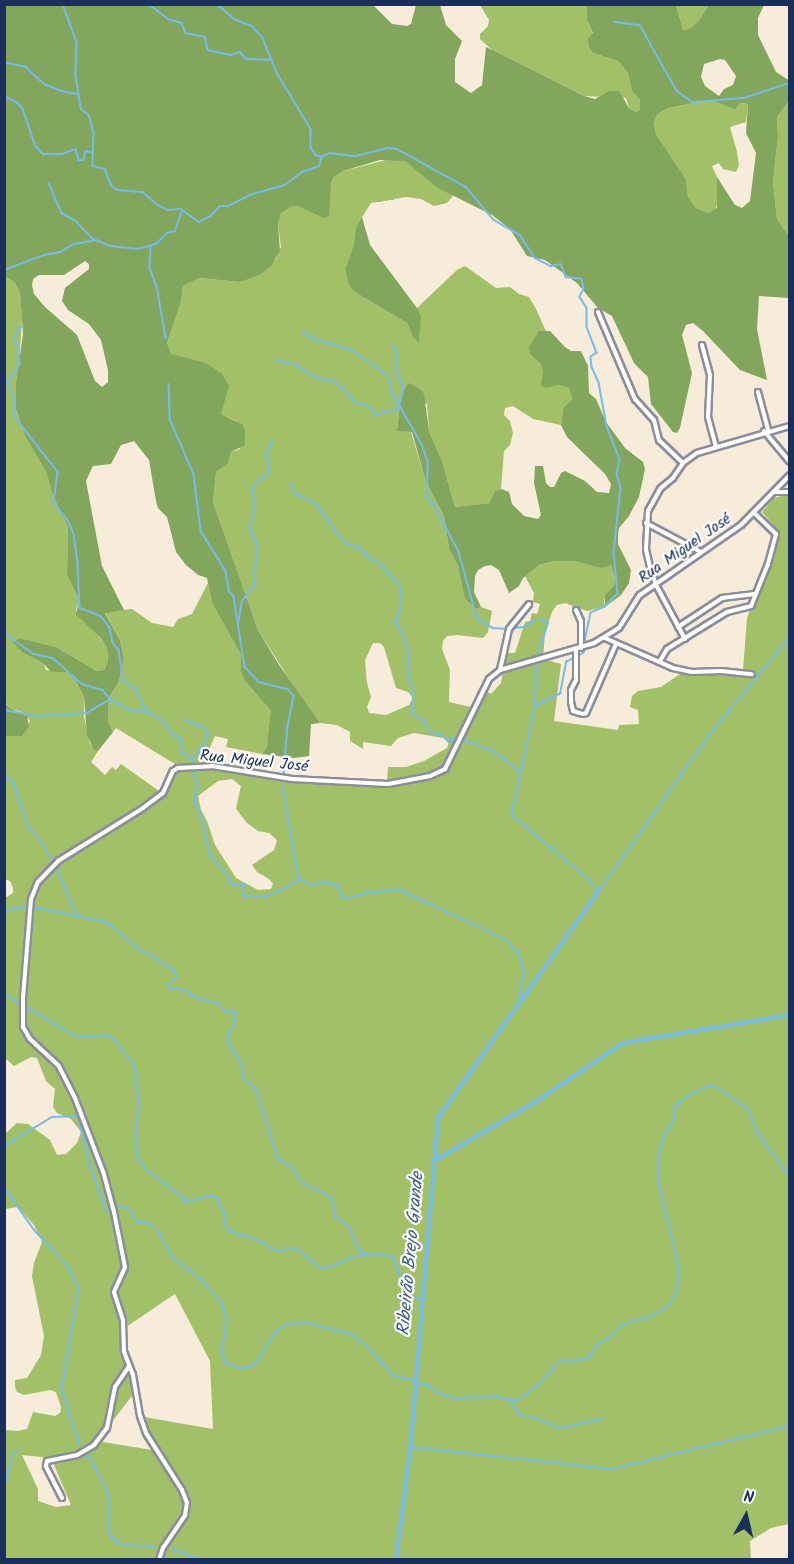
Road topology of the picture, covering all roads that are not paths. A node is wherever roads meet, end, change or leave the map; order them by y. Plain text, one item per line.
1 (598, 312) dead end
2 (702, 345) dead end
3 (758, 392) dead end
4 (789, 426) edge
5 (766, 431) junction
6 (716, 447) junction
7 (789, 462) edge
8 (682, 463) junction
9 (789, 475) edge
10 (775, 492) junction
11 (789, 492) edge
12 (754, 513) junction
13 (646, 523) junction
14 (701, 552) junction
15 (656, 585) junction
16 (756, 594) junction
17 (529, 604) dead end
18 (576, 610) dead end
19 (678, 627) junction
20 (604, 638) junction
21 (685, 639) junction
22 (616, 644) junction
23 (579, 649) junction
24 (660, 661) junction
25 (500, 670) junction
26 (752, 674) dead end
27 (129, 1366) junction
28 (62, 1498) dead end
29 (159, 1560) edge

1 - 8 street
2 - 6 street
3 - 5 street
4 - 5 street
5 - 6 street
5 - 7 street
6 - 8 street
8 - 13 street
9 - 10 street, Rua Miguel José
10 - 11 street
10 - 12 street, Rua Miguel José
12 - 14 street, Rua Miguel José
12 - 16 street
13 - 14 street
13 - 15 street
14 - 15 street, Rua Miguel José
15 - 19 street
15 - 20 street, Rua Miguel José
16 - 19 street
16 - 21 street
17 - 25 street
18 - 23 street
19 - 21 street
20 - 22 street
20 - 23 street, Rua Miguel José
21 - 24 street
22 - 23 street
22 - 24 street
23 - 25 street, Rua Miguel José
24 - 26 street
25 - 27 street, Rua Miguel José
27 - 28 street
27 - 29 street

